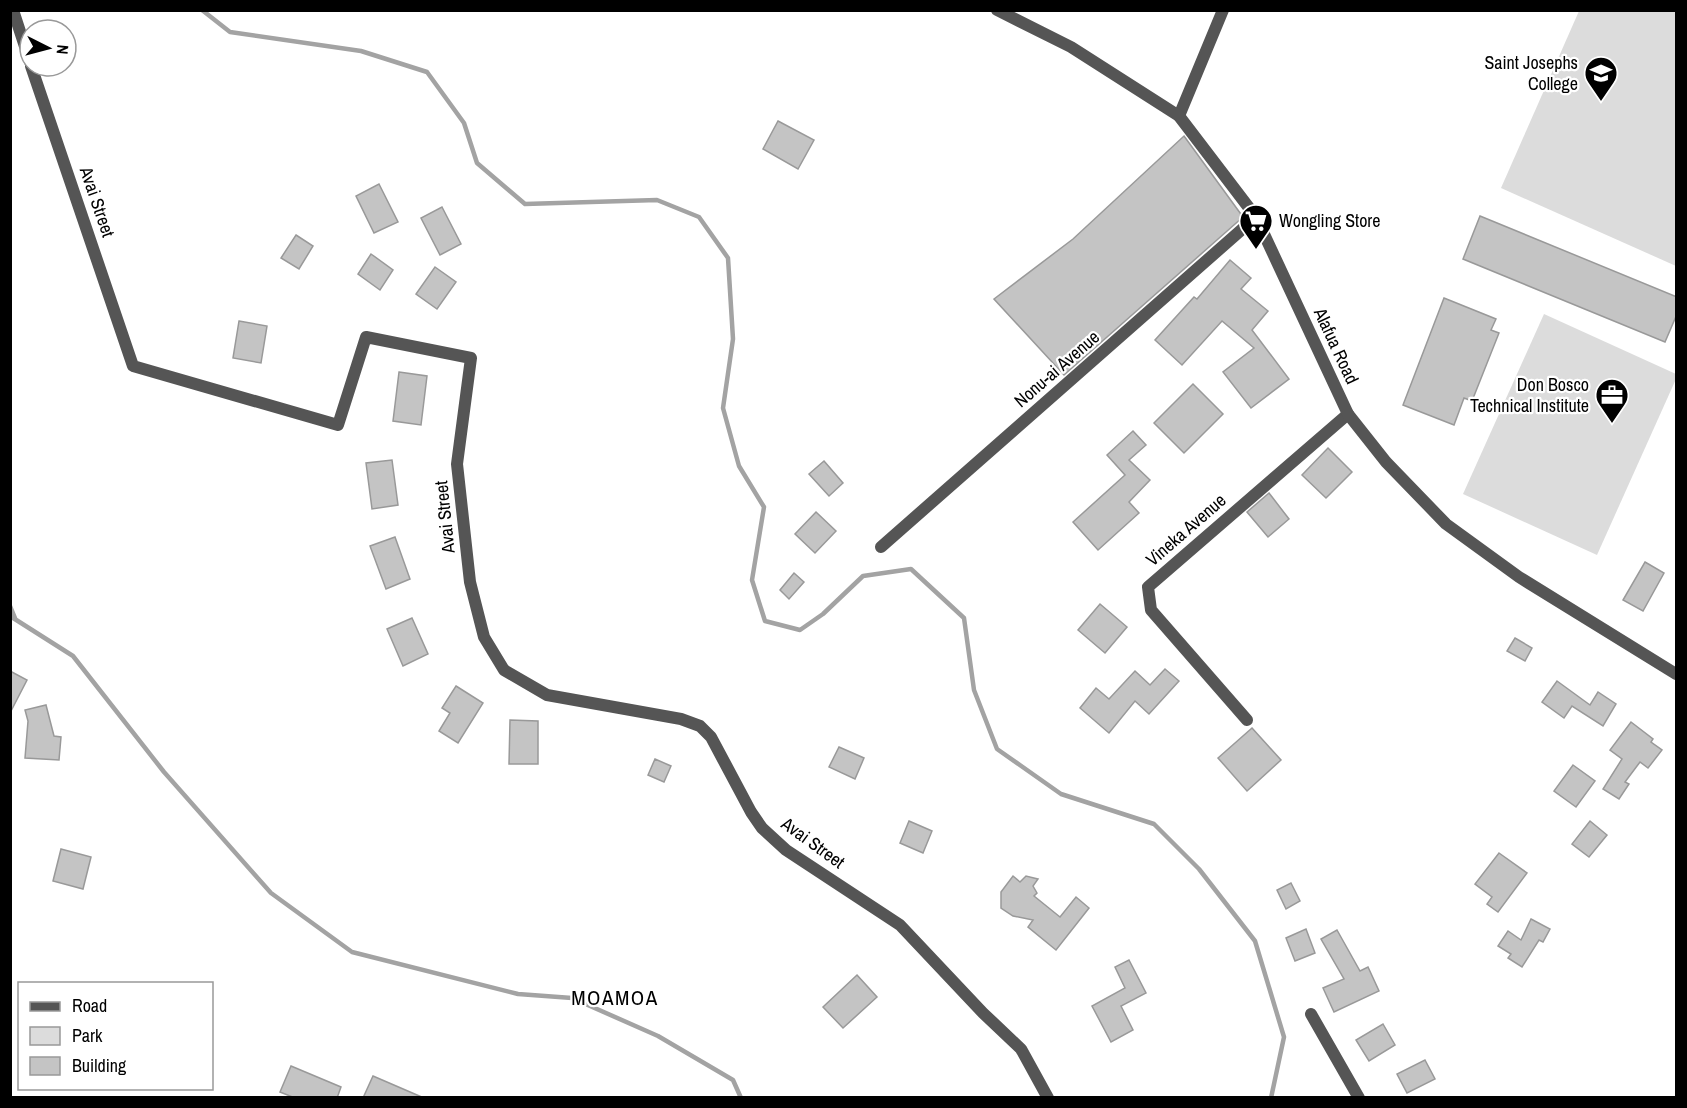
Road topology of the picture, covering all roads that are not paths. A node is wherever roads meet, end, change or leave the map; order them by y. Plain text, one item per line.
1 (13, 10) edge
2 (997, 10) edge
3 (1223, 10) edge
4 (18, 25) edge
5 (36, 78) edge
6 (1179, 116) junction
7 (1256, 218) junction
8 (1348, 414) junction
9 (881, 547) dead end
10 (1677, 674) edge
11 (1246, 720) dead end
12 (1311, 1014) dead end
13 (1048, 1098) edge
14 (1359, 1098) edge

1 - 4 street, Avai Street
2 - 6 street, Alafua Road
3 - 6 street
5 - 13 street, Avai Street
6 - 7 street, Alafua Road
7 - 8 street, Alafua Road
7 - 9 street, Nonu-ai Avenue
8 - 10 street, Alafua Road
8 - 11 street, Vineka Avenue
12 - 14 street

